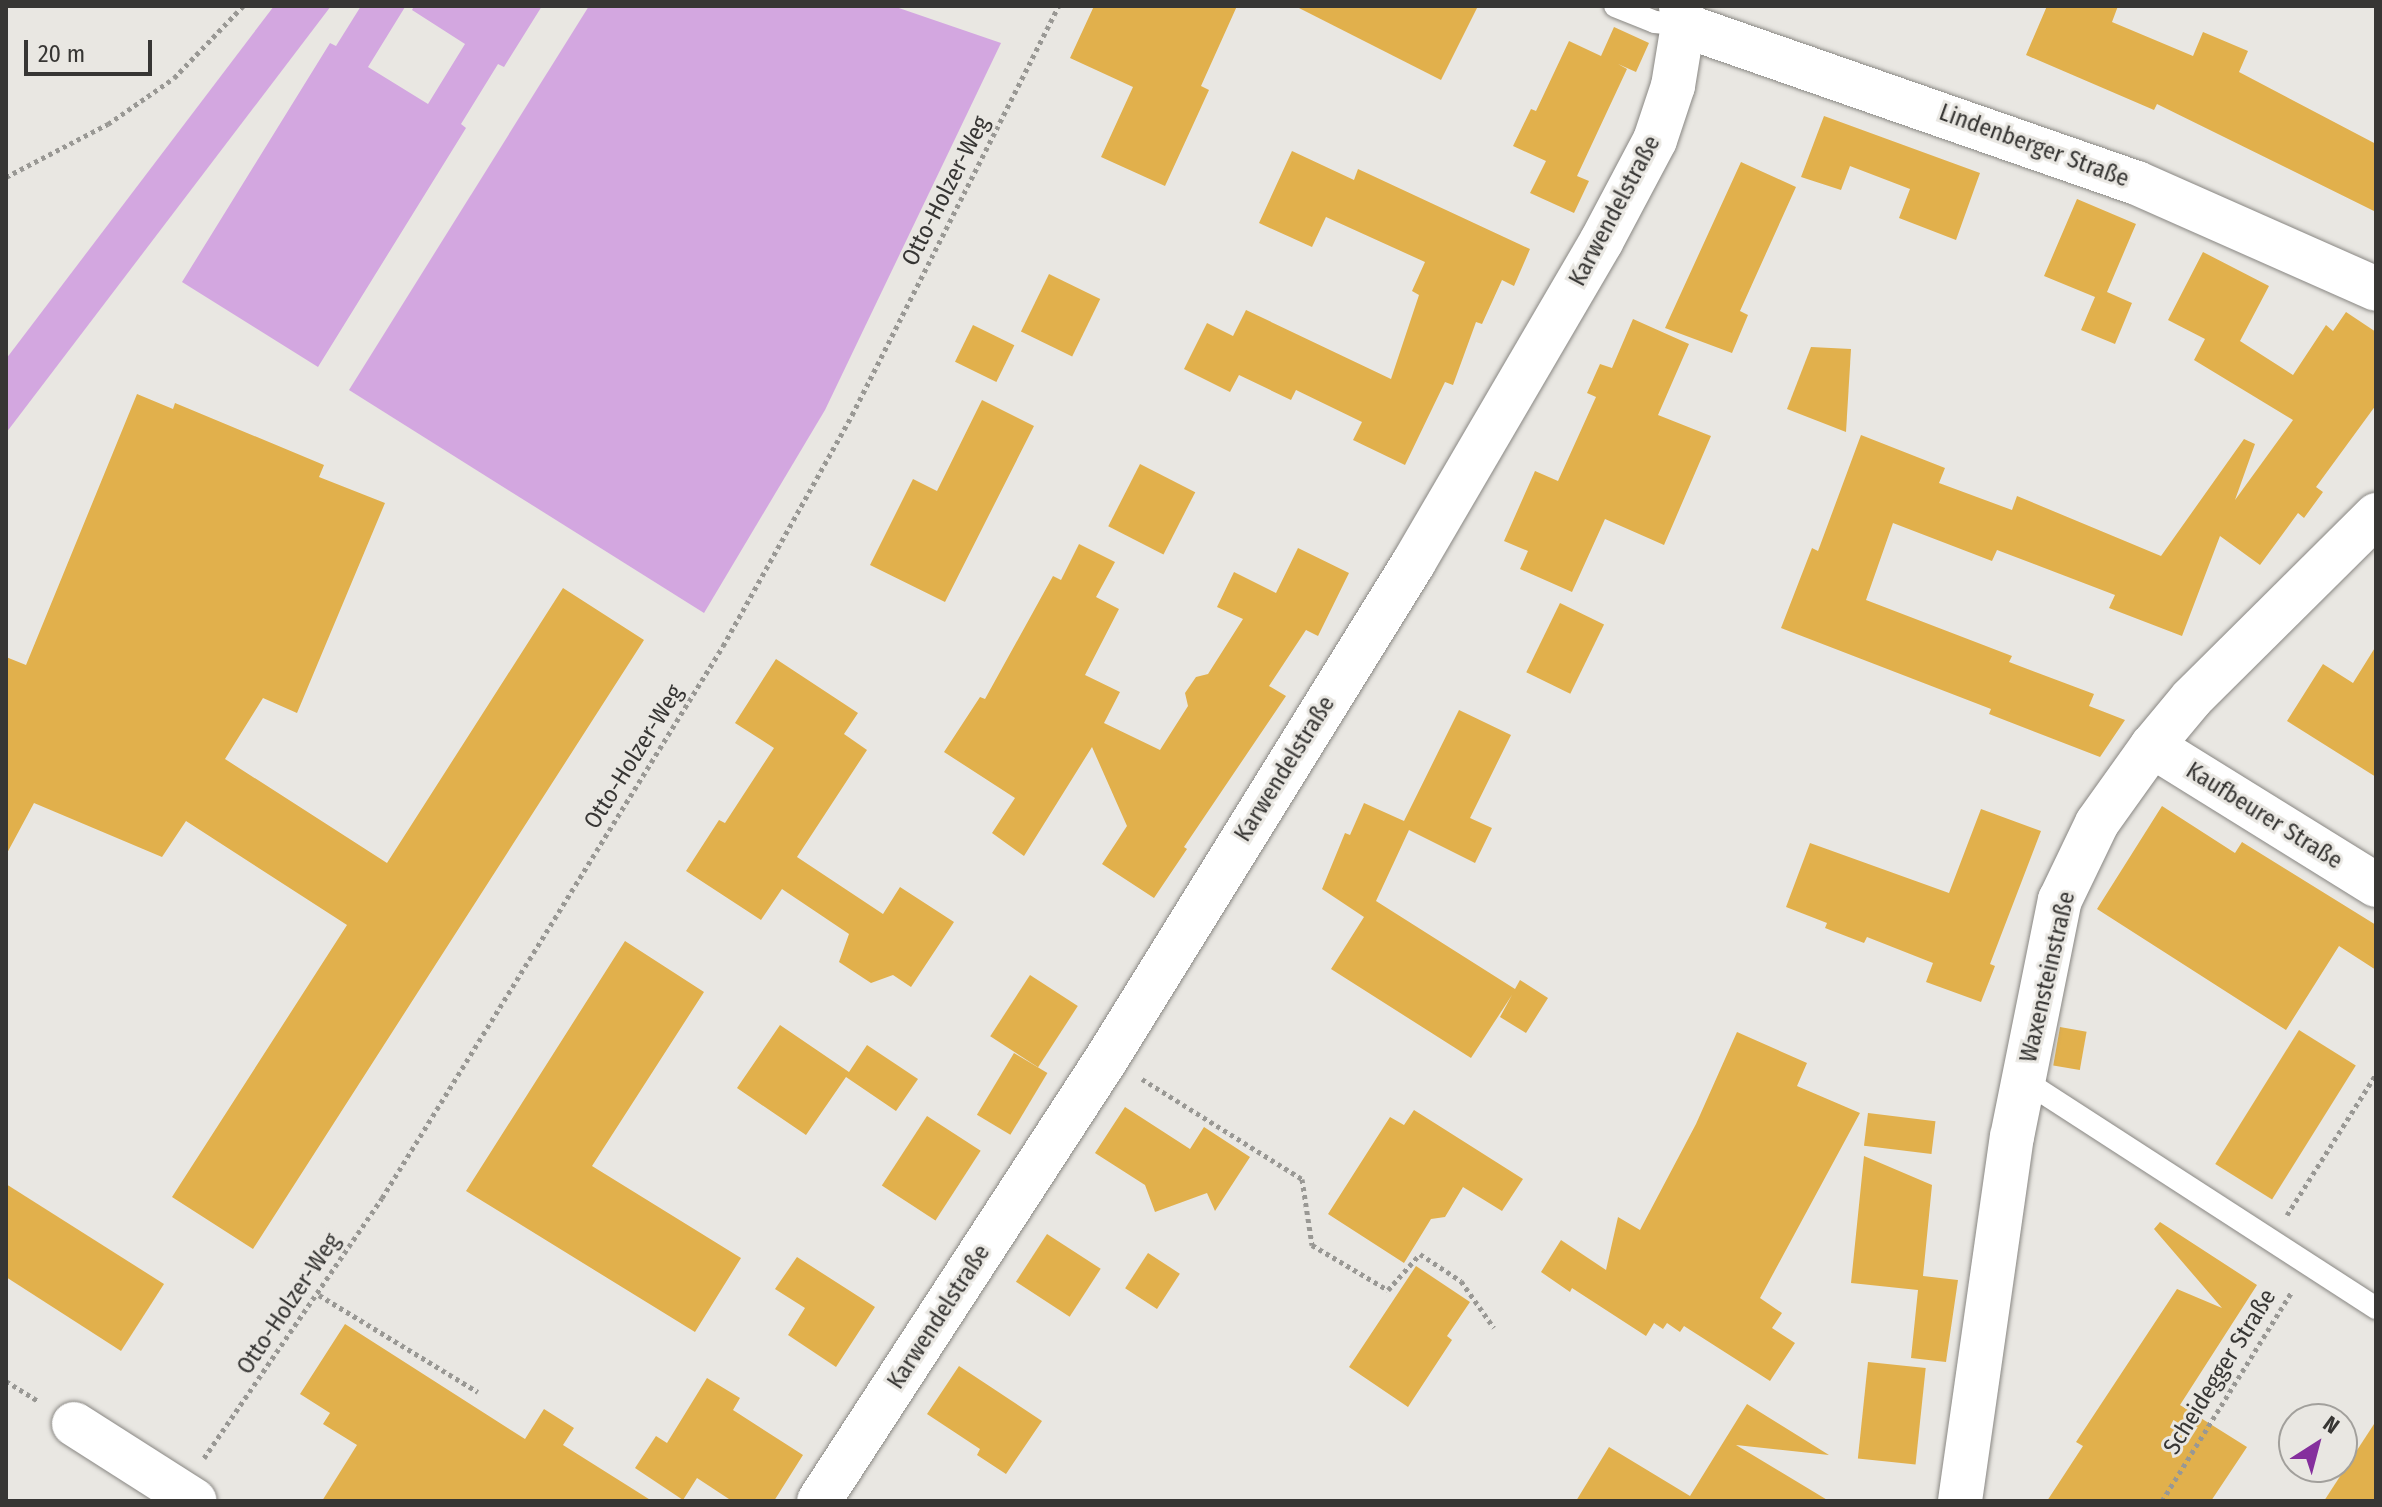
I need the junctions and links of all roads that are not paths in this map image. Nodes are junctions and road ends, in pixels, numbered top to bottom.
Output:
1 (1615, 6) edge
2 (1682, 15) edge
3 (2376, 289) edge
4 (2376, 515) edge
5 (2152, 746) junction
6 (2376, 885) edge
7 (2025, 1081) junction
8 (2376, 1308) edge
9 (74, 1424) dead end
10 (188, 1496) edge
11 (819, 1501) edge
12 (1960, 1501) edge

1 - 2 lane
2 - 3 street, Lindenberger Straße
2 - 11 street, Karwendelstraße
4 - 5 street, Waxensteinstraße
5 - 6 street, Kaufbeurer Straße
5 - 7 street, Waxensteinstraße
7 - 8 lane
7 - 12 street, Waxensteinstraße
9 - 10 street

